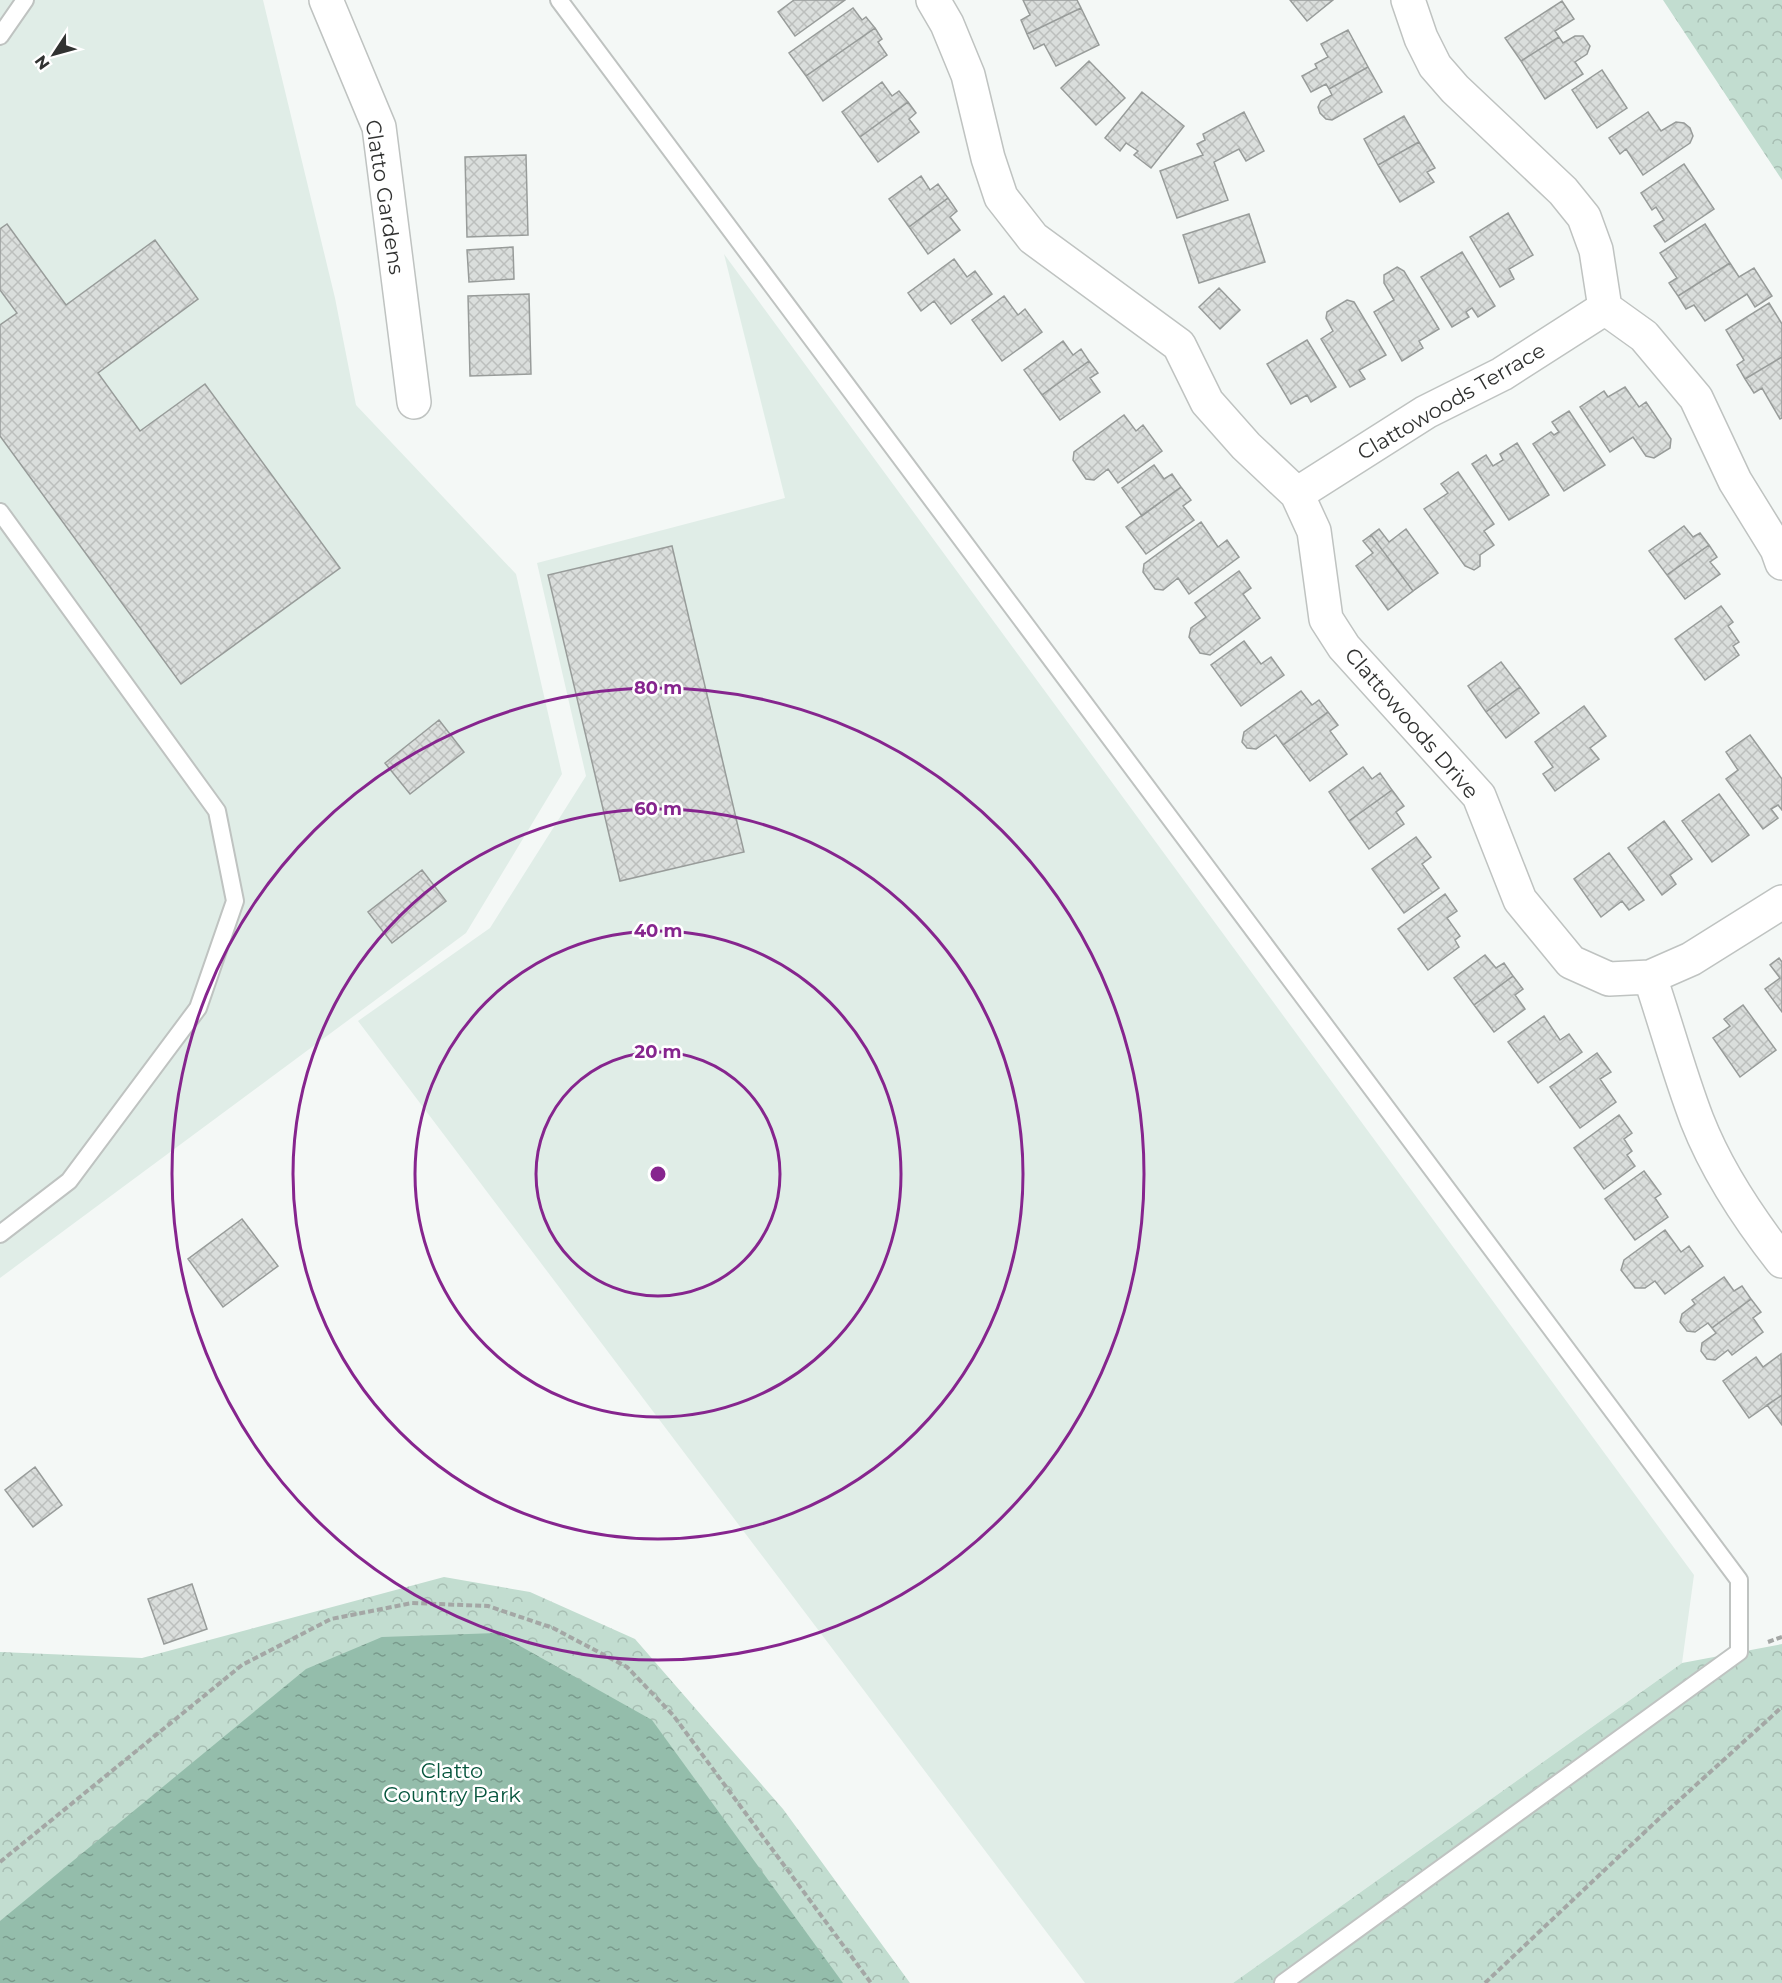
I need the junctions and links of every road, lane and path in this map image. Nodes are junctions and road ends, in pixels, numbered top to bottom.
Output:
1 (25, 0) edge
2 (326, 0) edge
3 (559, 0) edge
4 (933, 0) edge
5 (1408, 0) edge
6 (0, 36) edge
7 (1605, 308) junction
8 (414, 402) dead end
9 (1297, 494) junction
10 (0, 512) edge
11 (1782, 563) edge
12 (1782, 902) edge
13 (1650, 976) junction
14 (0, 1234) edge
15 (1782, 1261) edge
16 (1782, 1707) edge
17 (0, 1862) edge
18 (871, 1983) edge
19 (1283, 1983) edge
20 (1485, 1983) edge

1 - 6 lane
2 - 8 street, Clatto Gardens
3 - 19 lane
4 - 9 street
5 - 7 street
7 - 9 street, Clattowoods Terrace
7 - 11 street
9 - 13 street, Clattowoods Drive
10 - 14 lane
12 - 13 street, Clattowoods Drive
13 - 15 street
16 - 20 path
17 - 18 path

